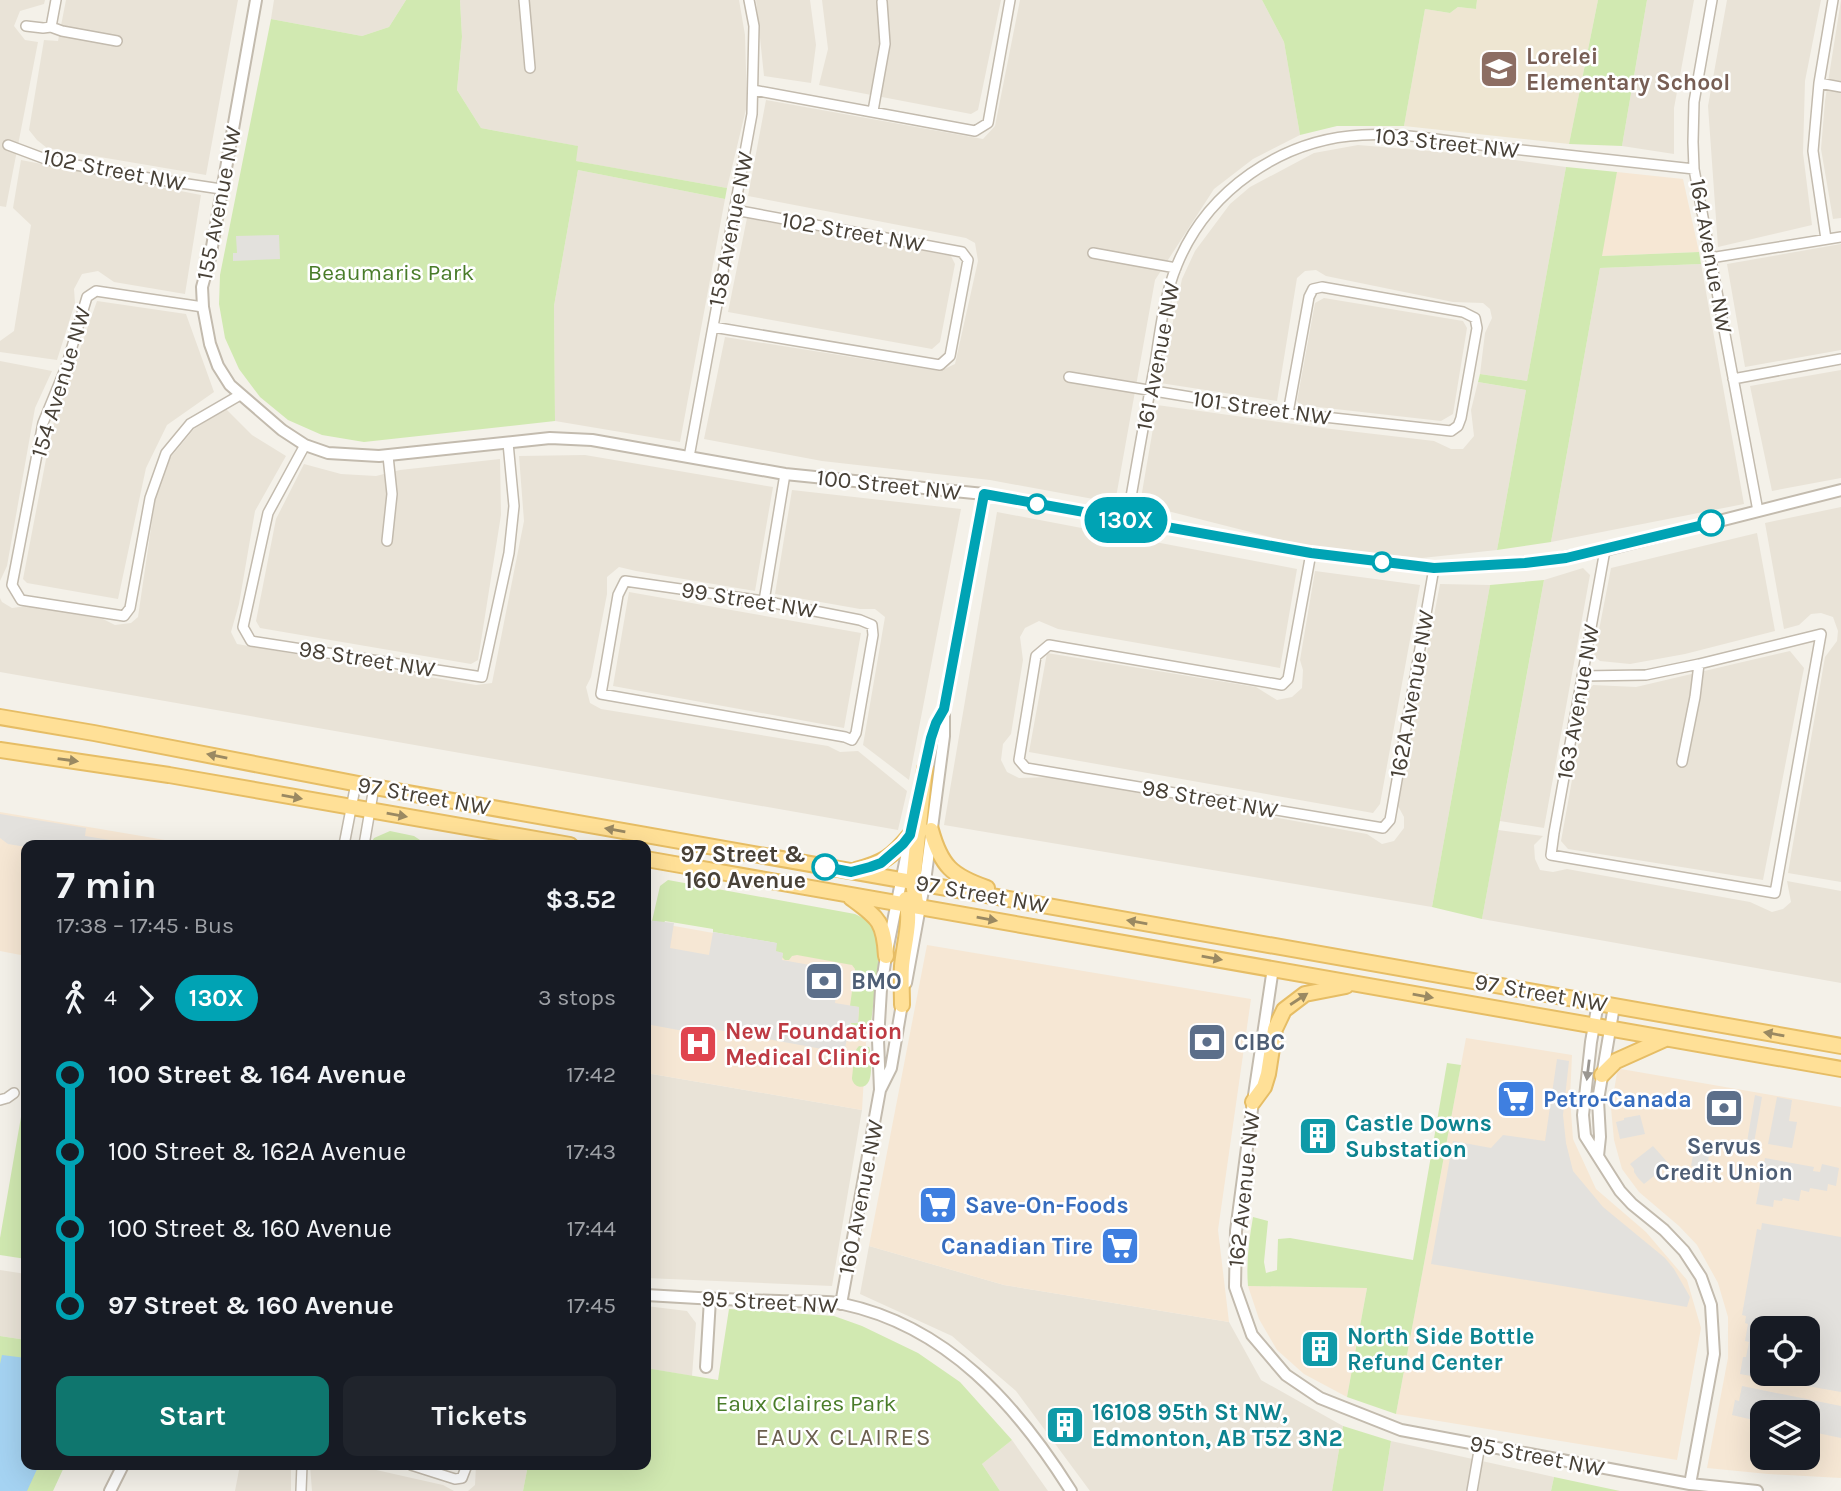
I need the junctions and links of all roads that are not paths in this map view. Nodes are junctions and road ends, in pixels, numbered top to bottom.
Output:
1 (56, 0) edge
2 (256, 0) edge
3 (524, 0) edge
4 (749, 0) edge
5 (1010, 0) edge
6 (1712, 0) edge
7 (1833, 0) edge
8 (882, 2) dead end
9 (26, 26) dead end
10 (51, 27) junction
11 (117, 41) dead end
12 (530, 68) dead end
13 (1819, 83) junction
14 (1841, 87) edge
15 (753, 90) junction
16 (873, 111) junction
17 (8, 145) dead end
18 (1694, 169) junction
19 (221, 189) junction
20 (1217, 202) joint
21 (735, 210) junction
22 (1841, 237) edge
23 (1826, 239) junction
24 (1093, 253) dead end
25 (1710, 258) junction
26 (1176, 268) junction
27 (203, 307) junction
28 (713, 327) junction
29 (1841, 359) edge
30 (1069, 377) dead end
31 (1733, 379) junction
32 (1150, 391) junction
33 (240, 395) junction
34 (1288, 413) junction
35 (508, 443) junction
36 (305, 445) junction
37 (388, 456) junction
38 (689, 457) junction
39 (785, 474) junction
40 (1841, 490) edge
41 (984, 494) junction
42 (1758, 511) junction
43 (1126, 520) junction
44 (387, 541) dead end
45 (1605, 550) junction
46 (1311, 553) junction
47 (1434, 568) junction
48 (764, 601) junction
49 (1699, 664) junction
50 (1582, 676) junction
51 (944, 709) junction
52 (2, 718) edge
53 (0, 750) edge
54 (1682, 762) dead end
55 (925, 769) junction
56 (356, 783) junction
57 (374, 787) junction
58 (351, 807) junction
59 (371, 811) junction
60 (1390, 820) joint
61 (931, 830) junction
62 (910, 835) junction
63 (345, 840) edge
64 (365, 840) edge
65 (541, 840) edge
66 (651, 860) edge
67 (851, 872) junction
68 (913, 882) junction
69 (848, 895) junction
70 (1024, 901) junction
71 (908, 905) junction
72 (1277, 946) junction
73 (886, 956) junction
74 (1273, 968) junction
75 (1356, 984) junction
76 (1598, 1003) junction
77 (902, 1005) joint
78 (1614, 1006) junction
79 (1593, 1025) junction
80 (1610, 1028) junction
81 (1666, 1038) junction
82 (1841, 1046) edge
83 (1841, 1069) edge
84 (1602, 1075) junction
85 (880, 1090) junction
86 (14, 1093) dead end
87 (0, 1100) edge
88 (1253, 1102) junction
89 (1598, 1156) junction
90 (651, 1295) edge
91 (710, 1299) junction
92 (841, 1304) junction
93 (705, 1367) dead end
94 (1401, 1430) joint
95 (1479, 1445) junction
96 (120, 1470) edge
97 (302, 1470) edge
98 (427, 1470) edge
99 (465, 1470) edge
100 (1690, 1484) junction
101 (110, 1491) edge
102 (301, 1491) edge
103 (1072, 1491) edge
104 (1472, 1491) edge
105 (1756, 1491) edge

1 - 10 street
2 - 19 street, 155 Avenue NW
3 - 12 street
4 - 15 street, 158 Avenue NW
5 - 16 street
6 - 18 street, 164 Avenue NW
7 - 13 street
8 - 16 street
9 - 10 street
10 - 11 street
13 - 14 street
13 - 23 street
15 - 16 street
15 - 21 street, 158 Avenue NW
17 - 19 street, 102 Street NW
18 - 20 street, 103 Street NW
18 - 25 street, 164 Avenue NW
19 - 27 street, 155 Avenue NW
20 - 26 street, 161 Avenue NW
21 - 28 street, 158 Avenue NW
21 - 28 street, 102 Street NW
22 - 23 street
23 - 25 street
24 - 26 street
25 - 31 street, 164 Avenue NW
26 - 32 street, 161 Avenue NW
27 - 33 street, 155 Avenue NW
27 - 33 street, 154 Avenue NW
28 - 38 street, 158 Avenue NW
29 - 31 street
30 - 32 street, 101 Street NW
31 - 42 street, 164 Avenue NW
32 - 34 street, 101 Street NW
32 - 43 street, 161 Avenue NW
33 - 36 street, 100 Street NW
34 - 34 street, 101 Street NW
35 - 36 street, 98 Street NW
35 - 37 street, 100 Street NW
35 - 38 street, 100 Street NW
36 - 37 street, 100 Street NW
37 - 44 street
38 - 39 street, 100 Street NW
39 - 41 street, 100 Street NW
39 - 48 street
40 - 42 street, 100 Street NW
41 - 43 street, 100 Street NW
41 - 51 street, 160 Avenue NW
42 - 45 street, 100 Street NW
43 - 46 street, 100 Street NW
45 - 47 street, 100 Street NW
45 - 50 street, 163 Avenue NW
46 - 47 street, 100 Street NW
46 - 60 street, 98 Street NW
47 - 60 street, 162A Avenue NW
48 - 48 street, 99 Street NW
49 - 50 street
49 - 50 street, 163 Avenue NW
49 - 54 street
51 - 55 street, 160 Avenue NW
51 - 61 street, 160 Avenue NW
56 -> 52 main road, 97 Street NW
53 -> 58 main road, 97 Street NW
55 - 62 street, 160 Avenue NW
55 - 68 main road
56 - 57 main road, 97 Street NW
56 - 58 street
57 - 59 street
67 -> 57 main road, 97 Street NW
58 - 59 main road, 97 Street NW
58 - 63 street
59 - 64 street
59 -> 65 main road, 97 Street NW
61 - 68 street, 160 Avenue NW
61 - 70 main road
62 - 67 main road
62 - 68 street, 160 Avenue NW
66 - 69 main road, 97 Street NW
67 - 68 main road, 97 Street NW
68 - 70 main road, 97 Street NW
68 - 71 street, 160 Avenue NW
68 - 71 main road
69 - 71 main road, 97 Street NW
69 - 73 main road
72 -> 70 main road, 97 Street NW
71 - 73 street, 160 Avenue NW
71 -> 74 main road, 97 Street NW
71 - 77 main road
72 - 74 street, 162 Avenue NW
72 - 76 main road, 97 Street NW
73 - 85 street, 160 Avenue NW
74 - 75 main road, 97 Street NW
74 - 88 street, 162 Avenue NW
75 -> 79 main road, 97 Street NW
88 -> 75 main road
76 - 78 main road, 97 Street NW
76 - 79 street
77 - 85 street, 160 Avenue NW
78 - 80 street
82 -> 78 main road, 97 Street NW
79 - 80 main road, 97 Street NW
79 -> 89 street
80 - 81 main road, 97 Street NW
80 - 84 street
81 - 83 main road, 97 Street NW
81 - 84 main road
84 - 89 street
85 - 92 street, 160 Avenue NW
86 - 87 street
88 - 94 street, 162 Avenue NW
89 - 100 street
90 - 91 street, 95 Street NW
91 - 92 street, 95 Street NW
91 - 93 street
92 - 103 street, 95 Street NW
94 - 95 street, 95 Street NW
95 - 100 street, 95 Street NW
95 - 104 street
96 - 101 street
97 - 102 street
98 - 99 street
100 - 105 street, 95 Street NW

